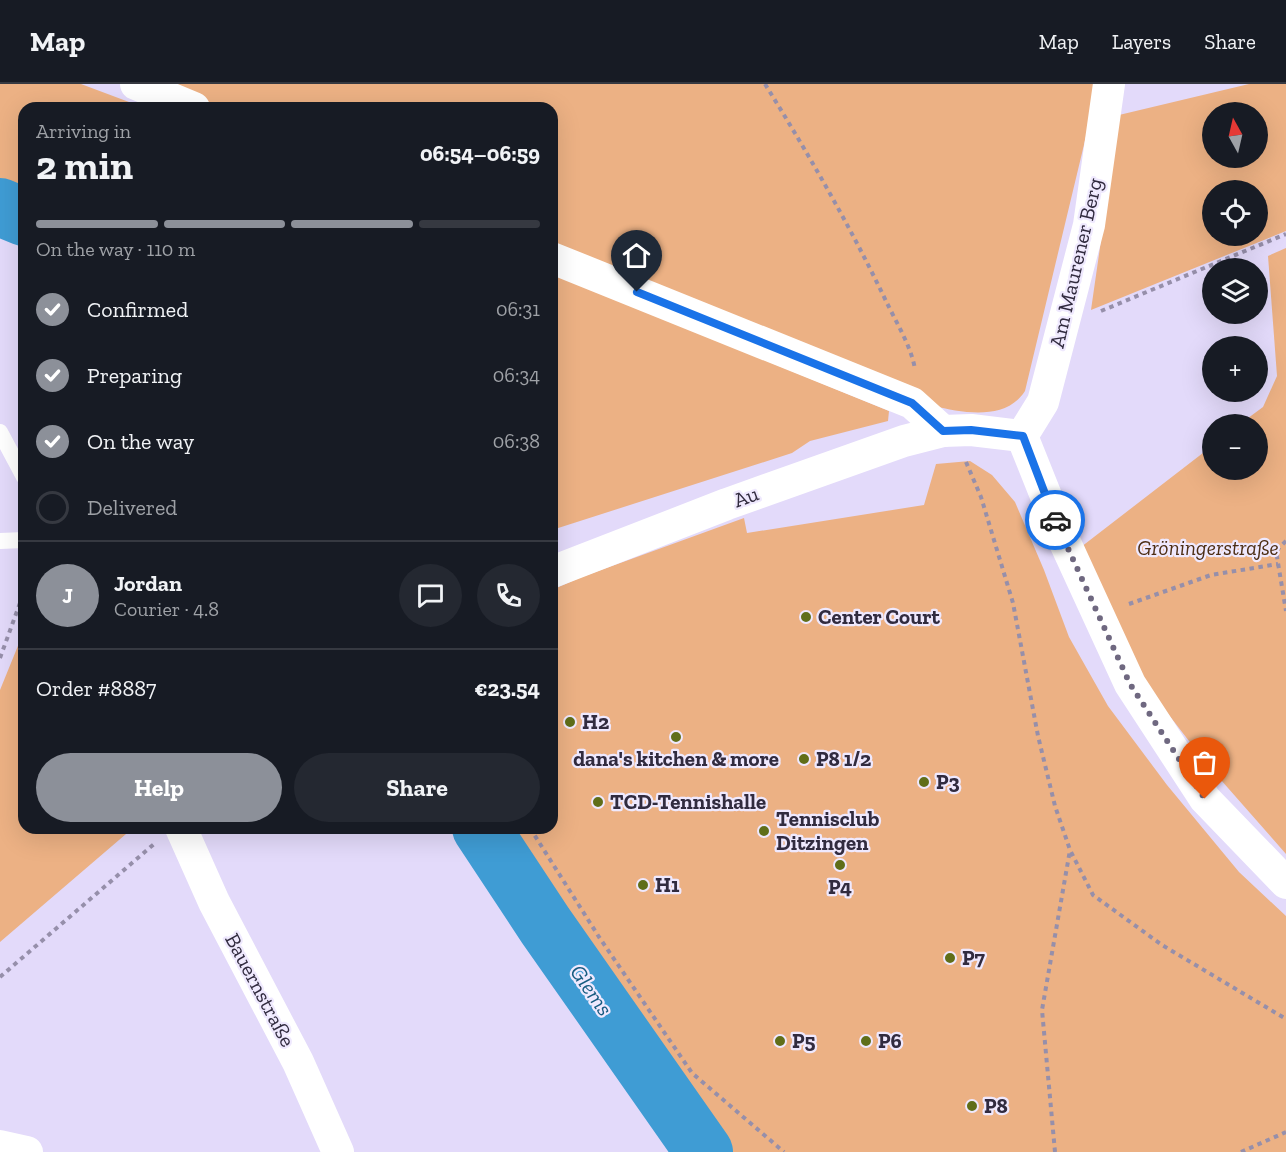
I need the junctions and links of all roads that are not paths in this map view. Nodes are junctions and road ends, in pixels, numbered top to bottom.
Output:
1 (136, 84) edge
2 (1109, 84) edge
3 (180, 102) edge
4 (558, 260) edge
5 (957, 431) junction
6 (0, 432) edge
7 (1023, 436) junction
8 (18, 466) edge
9 (18, 540) edge
10 (0, 541) edge
11 (558, 570) edge
12 (168, 836) edge
13 (1286, 883) edge
14 (0, 1146) edge
15 (27, 1152) edge
16 (338, 1152) edge

1 - 3 street
2 - 7 street, Am Maurener Berg
4 - 5 street
5 - 7 street
5 - 11 street, Au
6 - 8 lane
7 - 13 street
9 - 10 lane
12 - 16 street, Bauernstraße
14 - 15 street

